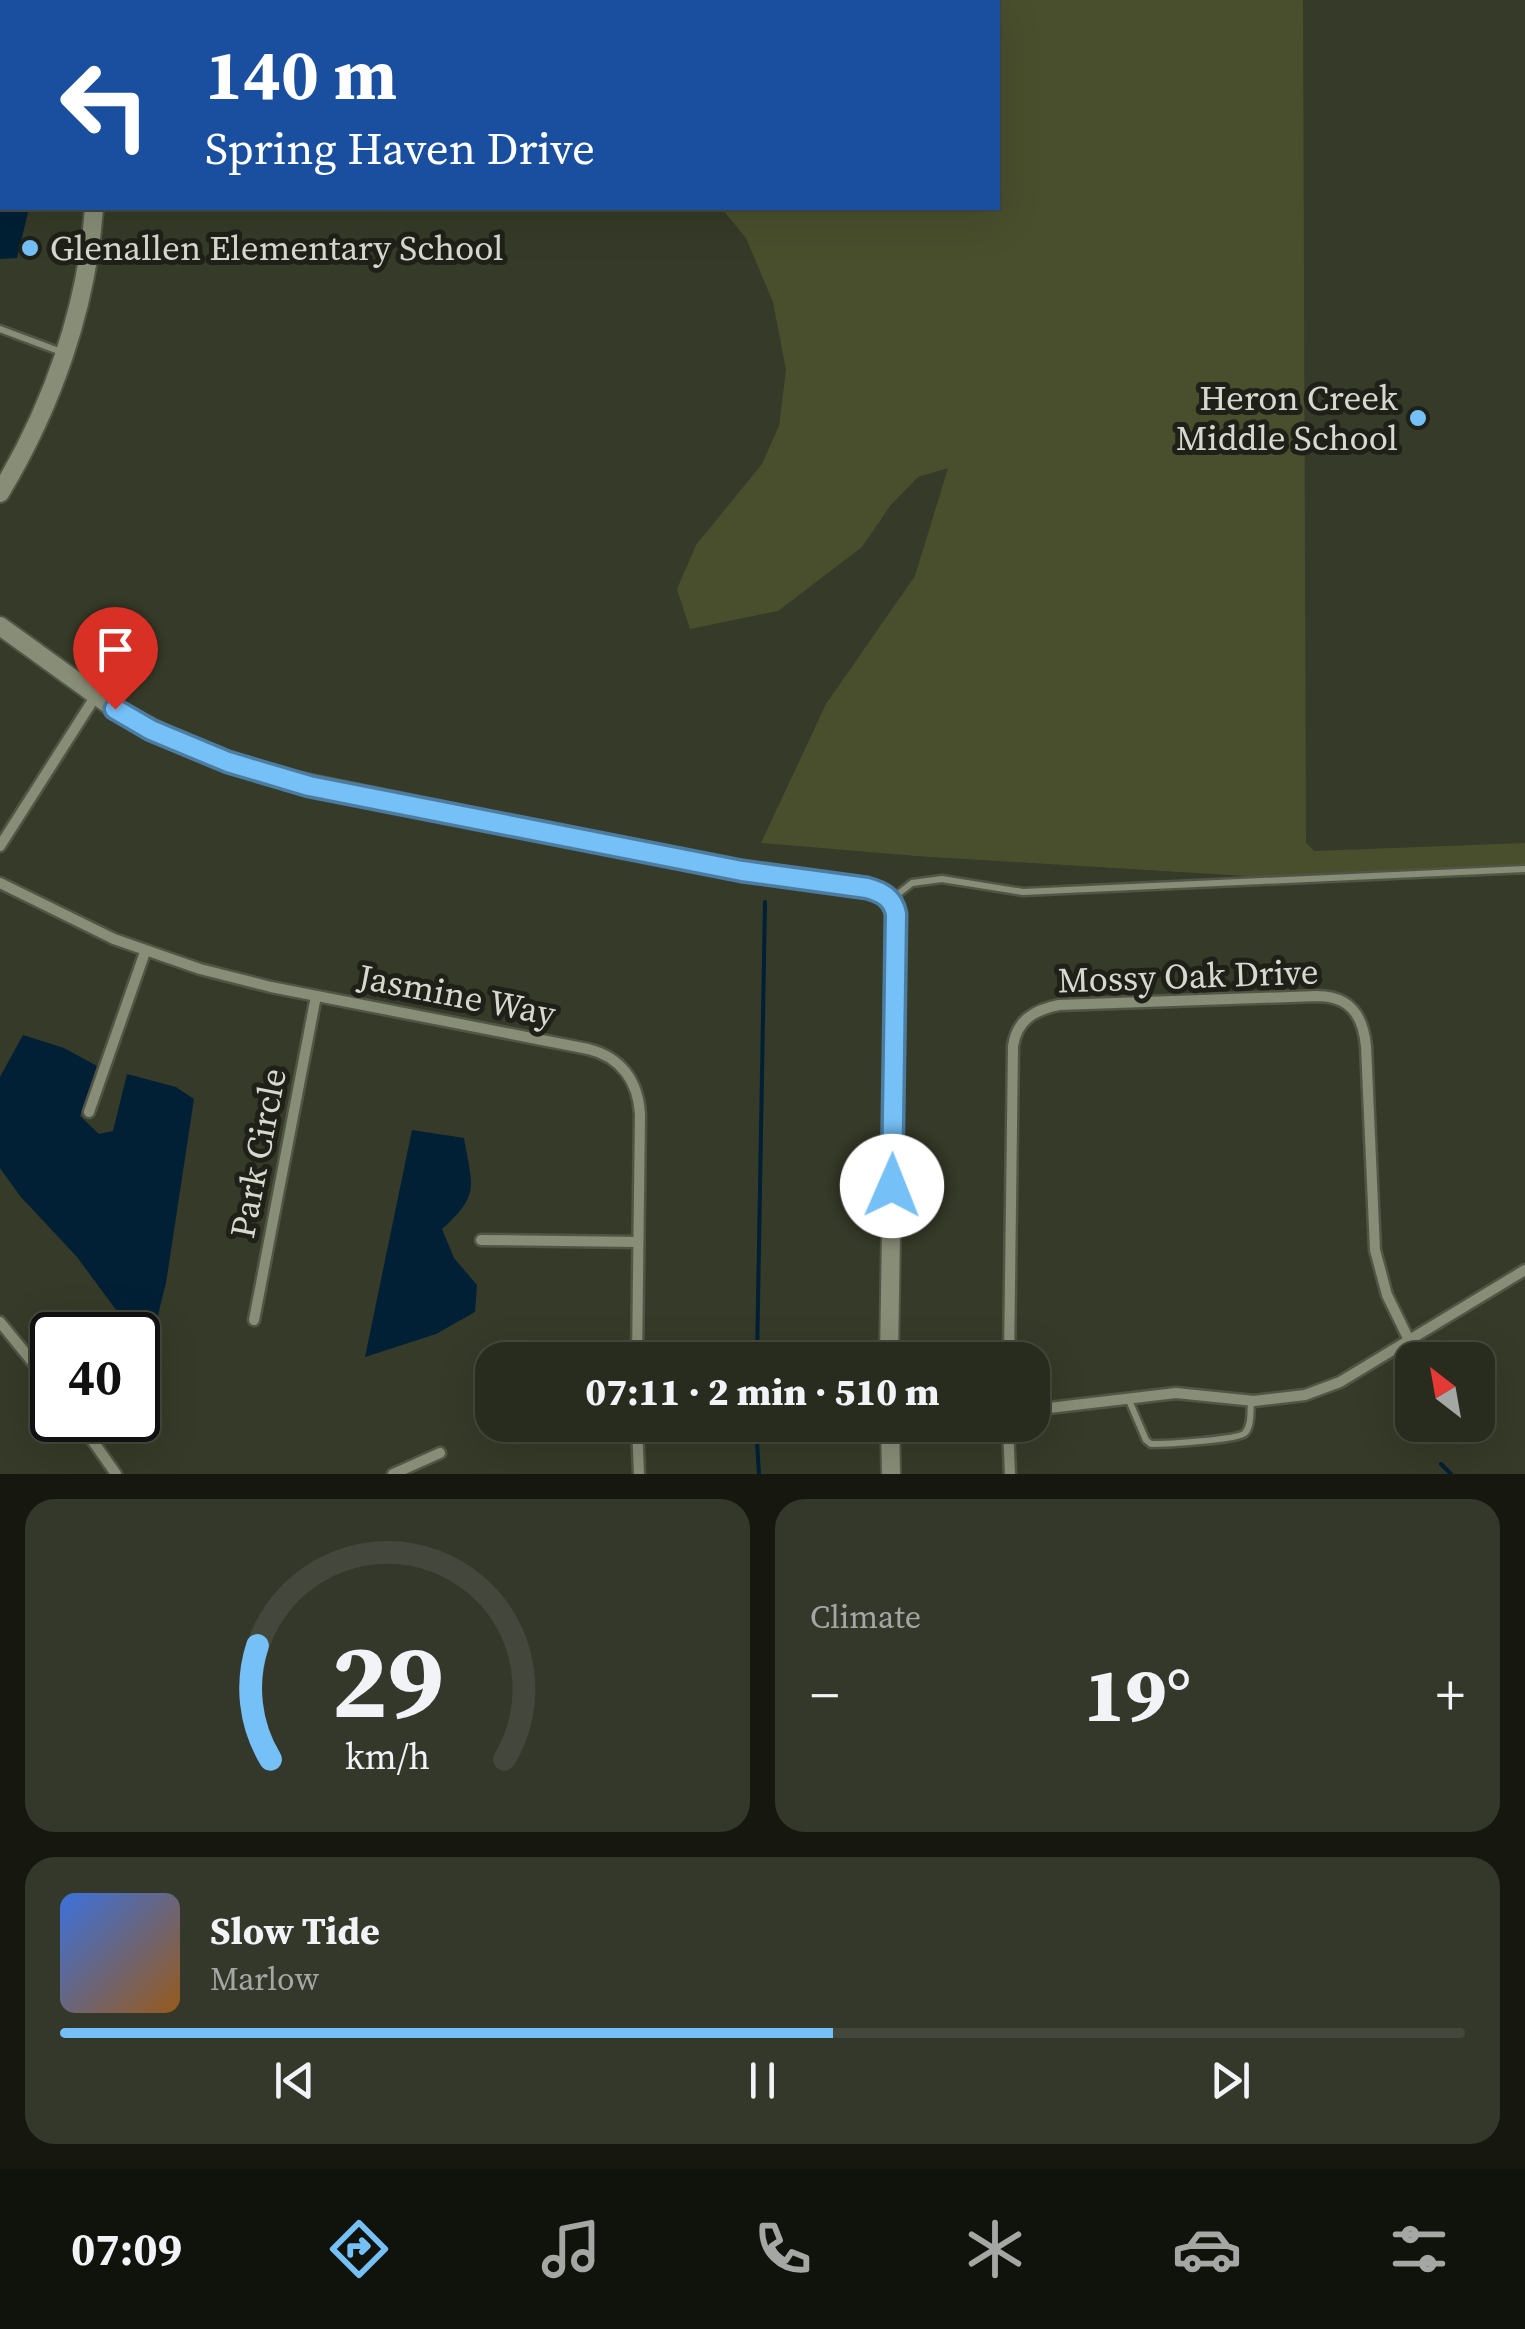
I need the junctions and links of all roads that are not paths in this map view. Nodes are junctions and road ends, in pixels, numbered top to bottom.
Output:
1 (94, 210) edge
2 (0, 328) edge
3 (64, 353) junction
4 (0, 493) edge
5 (0, 626) edge
6 (95, 697) junction
7 (0, 846) edge
8 (1525, 869) edge
9 (0, 883) edge
10 (890, 900) junction
11 (144, 952) junction
12 (316, 996) junction
13 (90, 1112) dead end
14 (481, 1240) dead end
15 (638, 1242) junction
16 (1525, 1270) edge
17 (254, 1320) dead end
18 (0, 1322) edge
19 (1409, 1340) junction
20 (636, 1342) edge
21 (889, 1342) edge
22 (1009, 1342) edge
23 (30, 1359) edge
24 (1128, 1398) junction
25 (1250, 1400) junction
26 (1050, 1408) edge
27 (93, 1442) edge
28 (637, 1442) edge
29 (891, 1442) edge
30 (1009, 1442) edge
31 (440, 1453) dead end
32 (116, 1474) edge
33 (393, 1474) edge
34 (638, 1474) edge
35 (892, 1474) edge
36 (1010, 1474) edge

1 - 3 street
2 - 3 lane
3 - 4 street
5 - 6 street
6 - 7 street
6 - 10 street
8 - 10 lane
9 - 11 street, Jasmine Way
10 - 21 street
11 - 12 street, Jasmine Way
11 - 13 street
12 - 15 street, Jasmine Way
12 - 17 street, Park Circle
14 - 15 street
15 - 20 street, Jasmine Way
16 - 19 street
18 - 23 street
19 - 22 street, Mossy Oak Drive
19 - 25 street
24 - 25 street
24 - 25 lane
24 - 26 street
27 - 32 street
28 - 34 street
29 - 35 street
30 - 36 street
31 - 33 street

